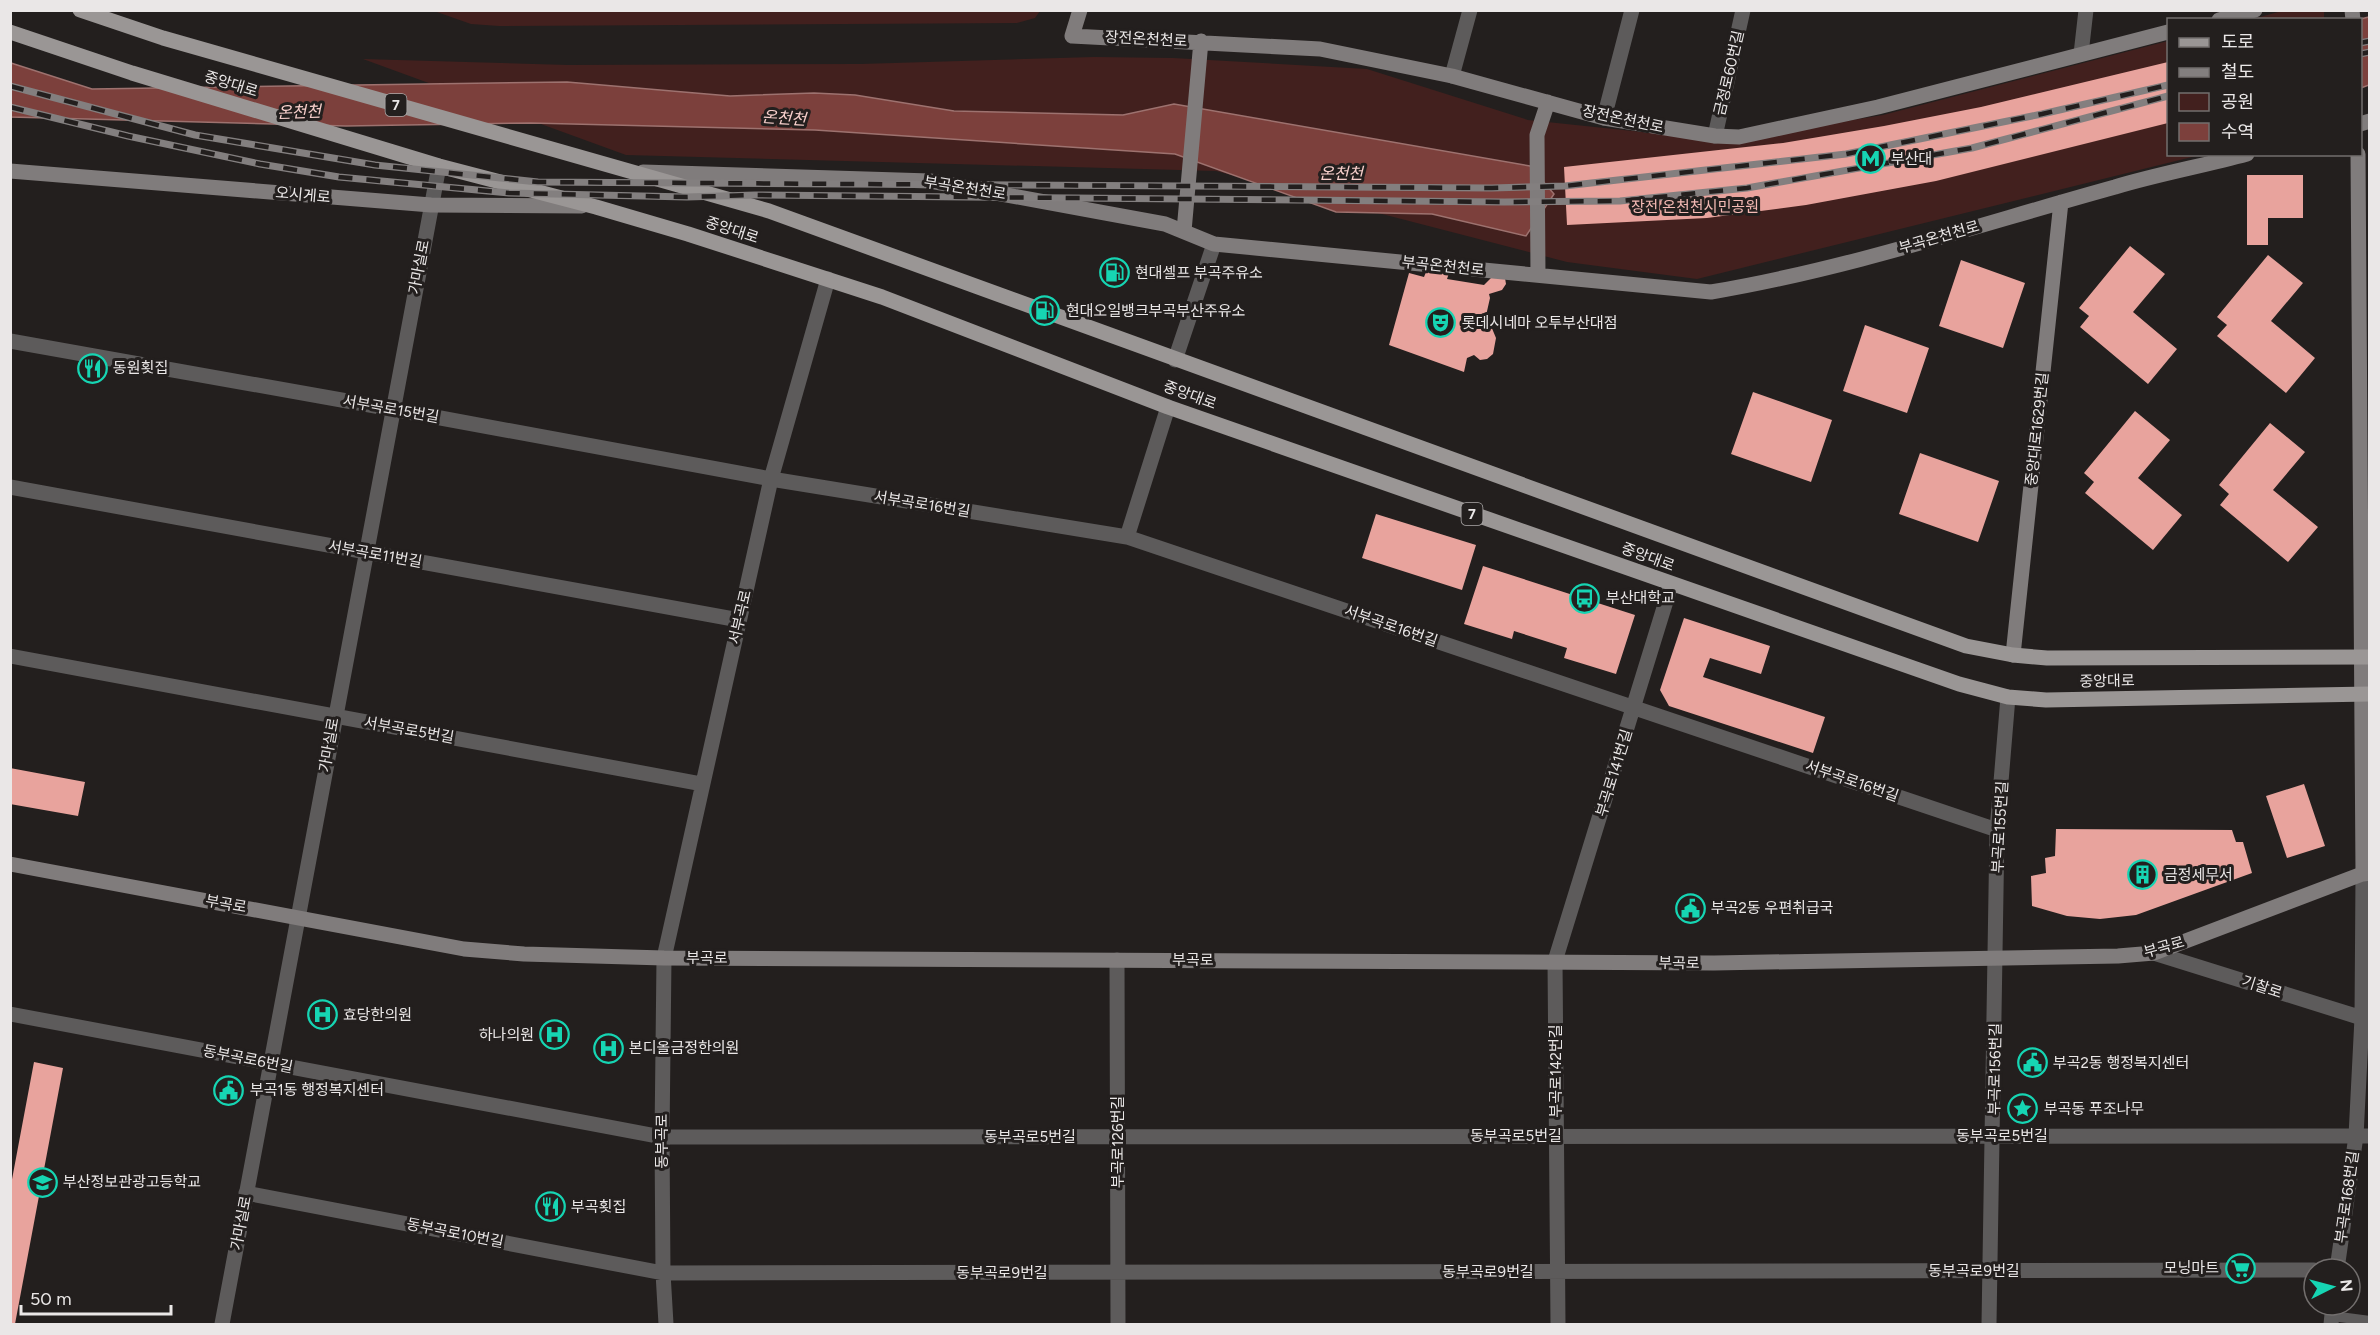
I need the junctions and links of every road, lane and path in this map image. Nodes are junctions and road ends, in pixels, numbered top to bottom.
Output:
1 (80, 10) edge
2 (1080, 10) edge
3 (1470, 10) edge
4 (1632, 10) edge
5 (1743, 10) edge
6 (2086, 10) edge
7 (2255, 10) edge
8 (2226, 18) edge
9 (10, 32) edge
10 (2167, 32) edge
11 (1200, 41) junction
12 (2081, 54) junction
13 (1452, 76) junction
14 (1548, 102) junction
15 (1604, 118) junction
16 (1715, 136) junction
17 (2239, 156) edge
18 (2358, 156) edge
19 (439, 166) junction
20 (10, 171) edge
21 (629, 172) junction
22 (2061, 202) junction
23 (432, 205) junction
24 (596, 207) junction
25 (1185, 224) junction
26 (1214, 244) junction
27 (1538, 275) junction
28 (828, 279) junction
29 (10, 341) edge
30 (1175, 360) junction
31 (1168, 407) junction
32 (392, 409) junction
33 (771, 479) junction
34 (10, 487) edge
35 (1127, 537) junction
36 (365, 552) junction
37 (1671, 585) junction
38 (739, 620) junction
39 (2013, 655) junction
40 (10, 656) edge
41 (2365, 657) edge
42 (2366, 694) edge
43 (2008, 697) junction
44 (1635, 708) junction
45 (334, 717) junction
46 (702, 784) junction
47 (1997, 830) junction
48 (10, 864) edge
49 (2367, 873) edge
50 (298, 918) junction
51 (2154, 952) junction
52 (664, 958) junction
53 (1997, 958) junction
54 (1117, 960) junction
55 (1555, 962) junction
56 (10, 1014) edge
57 (2366, 1018) edge
58 (271, 1063) junction
59 (1556, 1136) junction
60 (1993, 1136) junction
61 (2363, 1136) edge
62 (662, 1137) junction
63 (1118, 1137) junction
64 (246, 1193) junction
65 (2339, 1257) edge
66 (2302, 1270) edge
67 (1990, 1271) junction
68 (1118, 1272) junction
69 (1558, 1272) junction
70 (663, 1273) junction
71 (2345, 1317) edge
72 (2370, 1321) edge
73 (222, 1324) edge
74 (666, 1324) edge
75 (1118, 1324) edge
76 (1558, 1324) edge
77 (1989, 1324) edge

1 - 21 main road, 중앙대로 / 7
2 - 11 main road, 장전온천천로
3 - 13 street
4 - 15 street
5 - 16 street, 금정로60번길
6 - 12 street
7 - 8 main road
9 - 19 main road, 중앙대로 / 7
10 - 12 main road, 장전온천천로
11 - 13 main road, 장전온천천로
11 - 25 main road
12 - 16 main road, 장전온천천로
13 - 14 main road, 장전온천천로
14 - 15 main road, 장전온천천로
14 - 27 main road
15 - 16 main road, 장전온천천로
17 - 22 main road, 부곡온천천로
18 - 41 main road
19 - 23 street, 가마실로
19 - 24 main road, 중앙대로 / 7
20 - 23 main road, 오시게로
21 - 25 main road, 부곡온천천로
21 - 30 main road, 중앙대로 / 7
22 - 27 main road, 부곡온천천로
22 - 39 main road, 중앙대로1629번길
23 - 24 main road, 오시게로
23 - 32 street, 가마실로
24 - 28 main road, 중앙대로 / 7
25 - 26 main road, 부곡온천천로
26 - 27 main road, 부곡온천천로
26 - 30 street
28 - 31 main road, 중앙대로 / 7
28 - 33 street, 서부곡로
29 - 32 street, 서부곡로15번길
30 - 39 main road, 중앙대로 / 7
31 - 35 street
31 - 37 main road, 중앙대로 / 7
32 - 33 street, 서부곡로15번길
32 - 36 street, 가마실로
33 - 35 street, 서부곡로16번길
33 - 38 street, 서부곡로
34 - 36 street, 서부곡로11번길
35 - 44 street, 서부곡로16번길
36 - 38 street, 서부곡로11번길
36 - 45 street, 가마실로
37 - 43 main road, 중앙대로 / 7
37 - 44 street, 부곡로141번길
38 - 46 street, 서부곡로
39 - 41 main road, 중앙대로 / 7
40 - 45 street, 서부곡로5번길
41 - 42 main road
42 - 43 main road, 중앙대로 / 7
42 - 49 main road
43 - 47 street, 부곡로155번길
44 - 47 street, 서부곡로16번길
44 - 55 street, 부곡로141번길
45 - 46 street, 서부곡로5번길
45 - 50 street, 가마실로
46 - 52 street, 서부곡로
47 - 53 street, 부곡로155번길
48 - 50 main road, 부곡로
49 - 51 main road, 부곡로
49 - 57 street, 부곡로168번길
50 - 52 main road, 부곡로
50 - 58 street, 가마실로
51 - 53 main road, 부곡로
51 - 57 street, 기찰로
52 - 54 main road, 부곡로
52 - 62 street, 동부곡로
53 - 55 main road, 부곡로
53 - 60 street, 부곡로156번길
54 - 55 main road, 부곡로
54 - 63 street, 부곡로126번길
55 - 59 street, 부곡로142번길
56 - 58 street, 동부곡로6번길
57 - 61 street, 부곡로168번길
58 - 62 street, 동부곡로6번길
58 - 64 street, 가마실로
59 - 60 street, 동부곡로5번길
59 - 63 street, 동부곡로5번길
59 - 69 street, 부곡로142번길
60 - 61 street, 동부곡로5번길
60 - 67 street, 부곡로156번길
61 - 65 street, 부곡로168번길
62 - 63 street, 동부곡로5번길
62 - 70 street, 동부곡로
63 - 68 street, 부곡로126번길
64 - 70 street, 동부곡로10번길
64 - 73 street, 가마실로
66 - 67 street, 동부곡로9번길
67 - 69 street, 동부곡로9번길
67 - 77 street, 부곡로156번길
68 - 69 street, 동부곡로9번길
68 - 70 street, 동부곡로9번길
68 - 75 street, 부곡로126번길
69 - 76 street, 부곡로142번길
70 - 74 street, 동부곡로
71 - 72 lane

